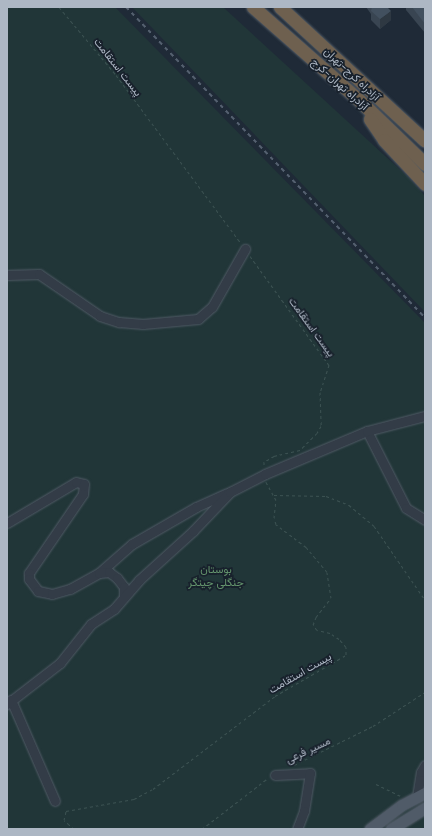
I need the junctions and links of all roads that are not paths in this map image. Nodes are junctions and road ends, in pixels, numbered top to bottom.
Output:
1 (253, 7) edge
2 (280, 7) edge
3 (359, 100) junction
4 (425, 141) edge
5 (425, 164) edge
6 (425, 184) edge
7 (245, 249) road end
8 (7, 275) edge
9 (425, 416) edge
10 (367, 431) junction
11 (230, 492) junction
12 (425, 520) edge
13 (7, 523) edge
14 (99, 573) junction
15 (124, 597) junction
16 (9, 702) edge
17 (425, 765) edge
18 (275, 775) road end
19 (417, 797) edge
20 (55, 801) dead end
21 (425, 808) edge
22 (297, 829) edge
23 (370, 829) edge
24 (391, 829) edge

1 - 3 highway, آزادراه تهران-کرج
2 - 4 highway, آزادراه کرج-تهران
3 - 5 highway, آزادراه تهران-کرج
3 - 6 highway
7 - 8 street
9 - 10 street
10 - 11 street
10 - 12 street
11 - 14 street
11 - 15 street
13 - 14 street
14 - 15 street
15 - 16 street
16 - 20 street
17 - 19 street
18 - 22 street
19 - 23 main road
21 - 24 main road

